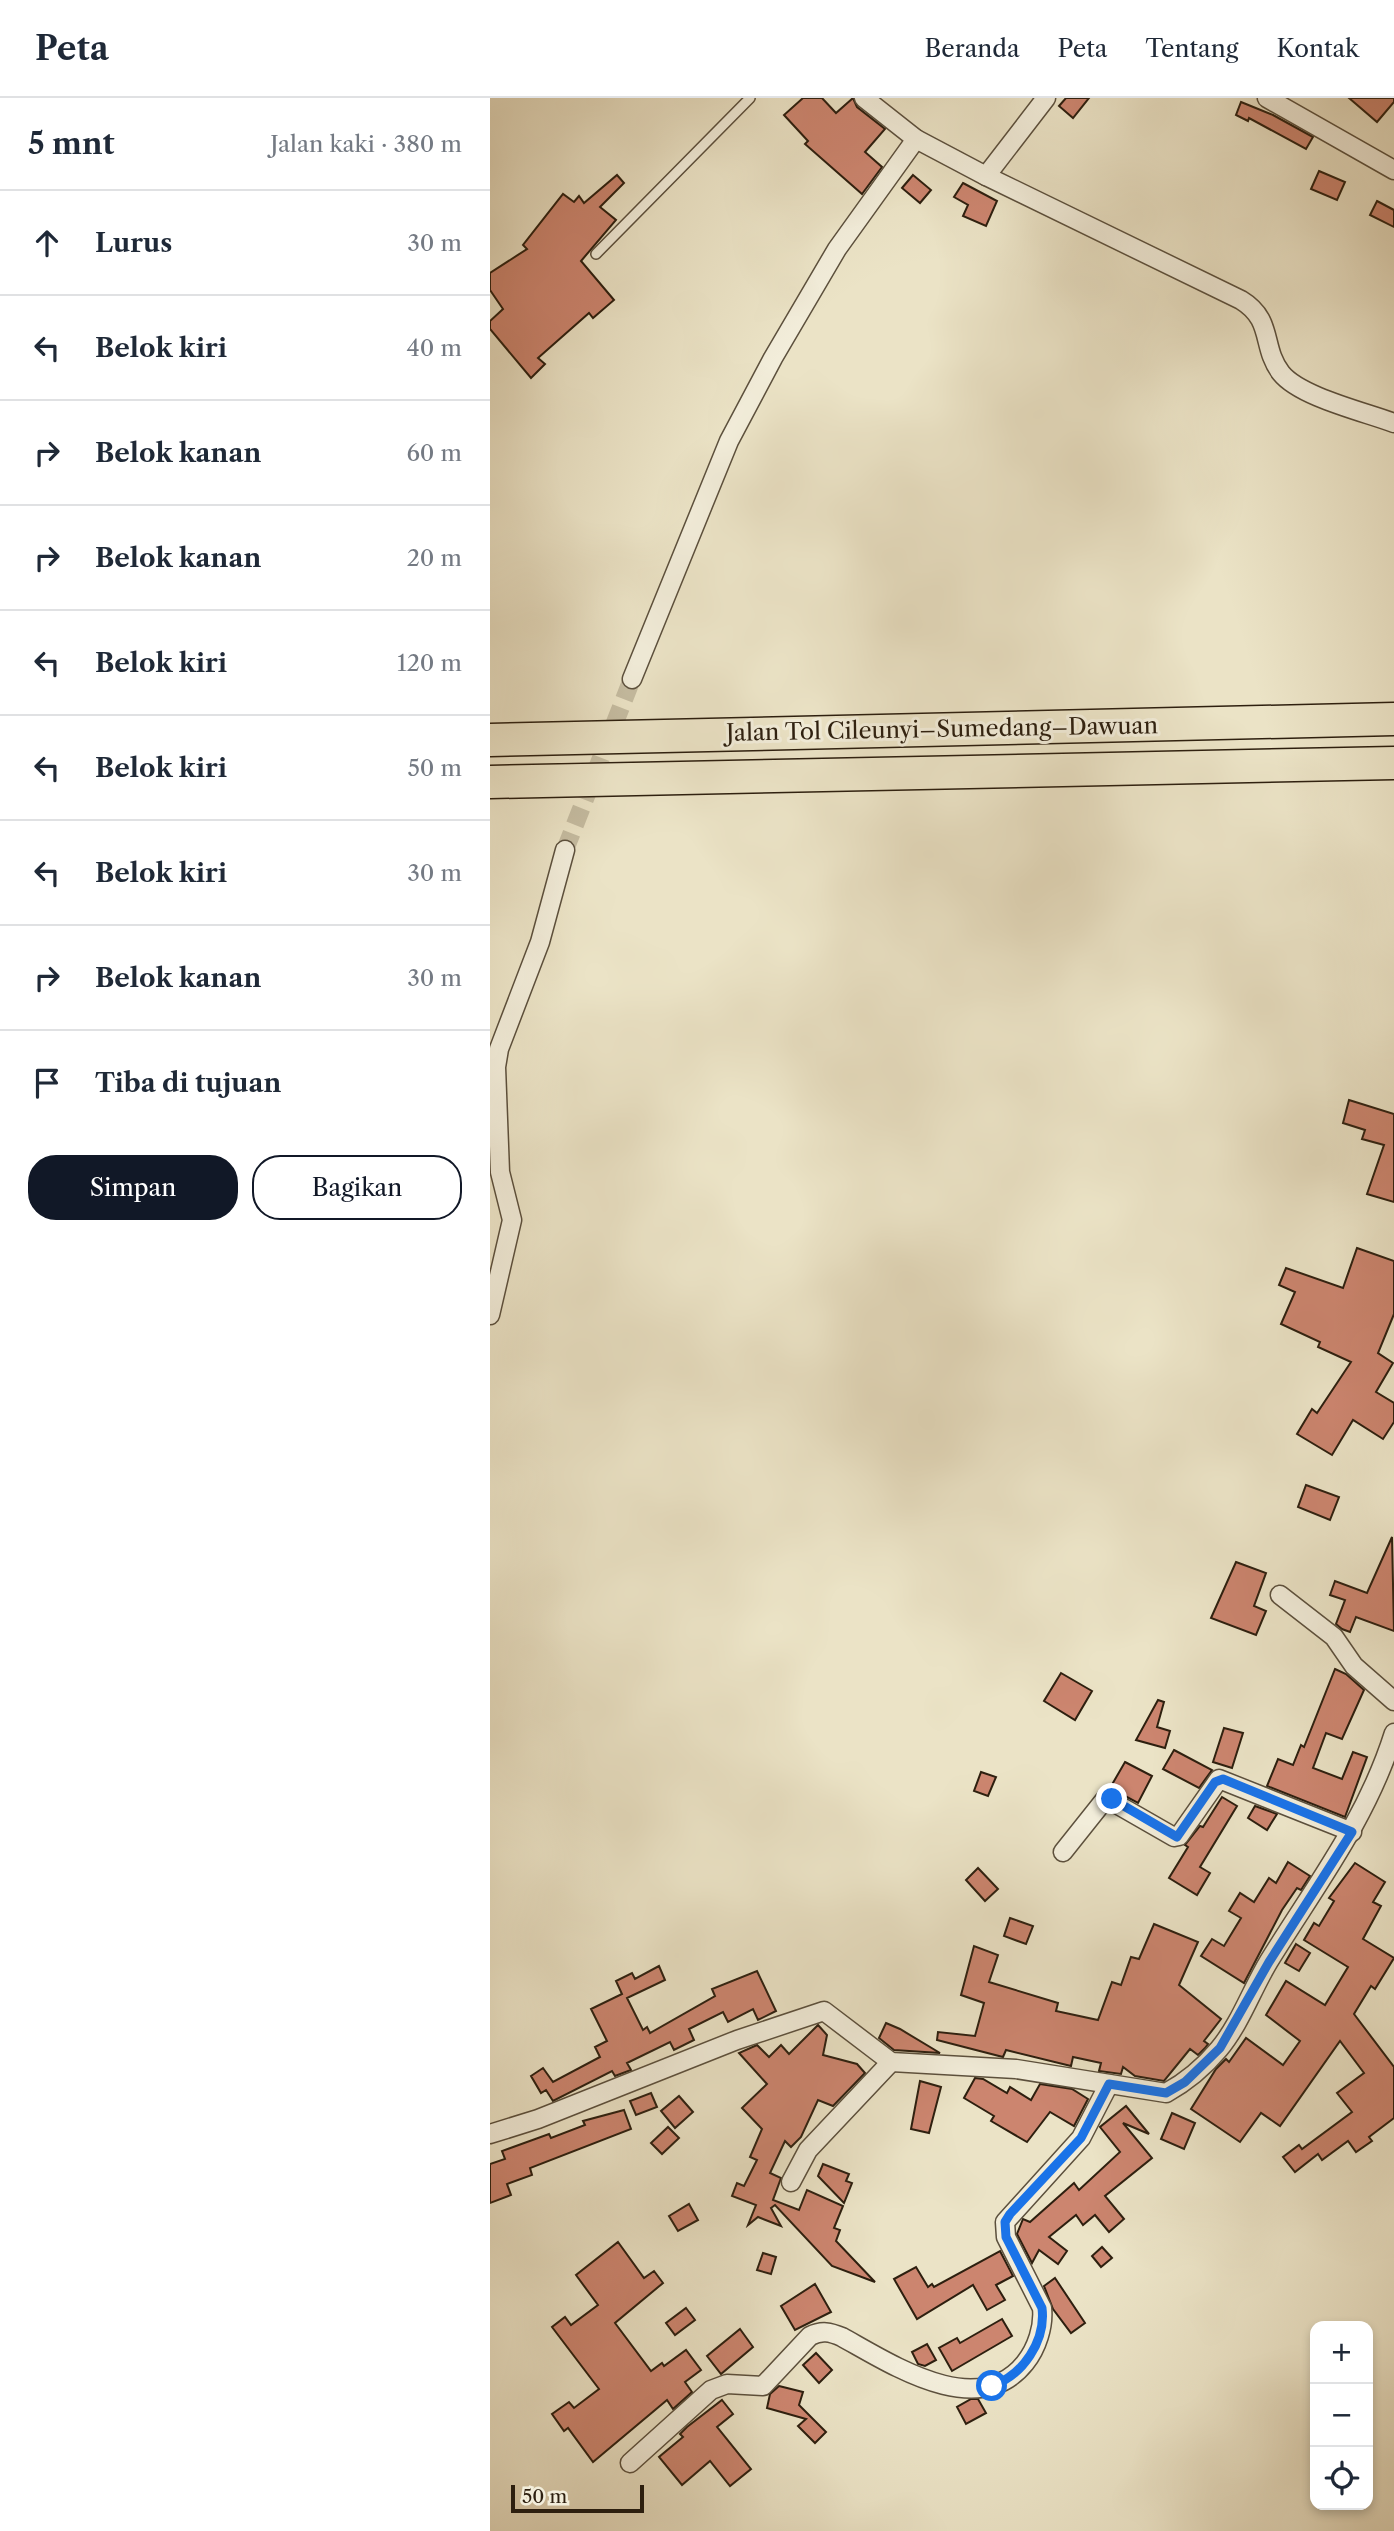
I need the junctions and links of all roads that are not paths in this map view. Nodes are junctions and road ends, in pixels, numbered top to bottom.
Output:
1 (750, 98) edge
2 (864, 98) edge
3 (1046, 98) edge
4 (1267, 98) edge
5 (916, 139) junction
6 (1394, 170) edge
7 (986, 176) junction
8 (596, 254) dead end
9 (1394, 424) edge
10 (632, 678) tunnel mouth
11 (1394, 719) edge
12 (490, 740) edge
13 (1394, 762) edge
14 (490, 782) edge
15 (565, 849) tunnel mouth
16 (490, 1315) edge
17 (1280, 1595) dead end
18 (1394, 1702) edge
19 (1394, 1733) edge
20 (1352, 1832) junction
21 (1062, 1852) dead end
22 (891, 2062) junction
23 (1109, 2084) junction
24 (490, 2134) edge
25 (791, 2182) dead end
26 (630, 2463) dead end

1 - 8 lane
2 - 5 street
3 - 7 street
4 - 6 street
5 - 7 street
5 - 10 street
7 - 9 street
11 - 12 highway, Jalan Tol Cileunyi–Sumedang–Dawuan
13 - 14 highway, Jalan Tol Cileunyi–Sumedang–Dawuan
15 - 16 street
17 - 18 street
19 - 20 street
20 - 21 street
20 - 23 street
22 - 23 street
22 - 24 street
22 - 25 street
23 - 26 street

